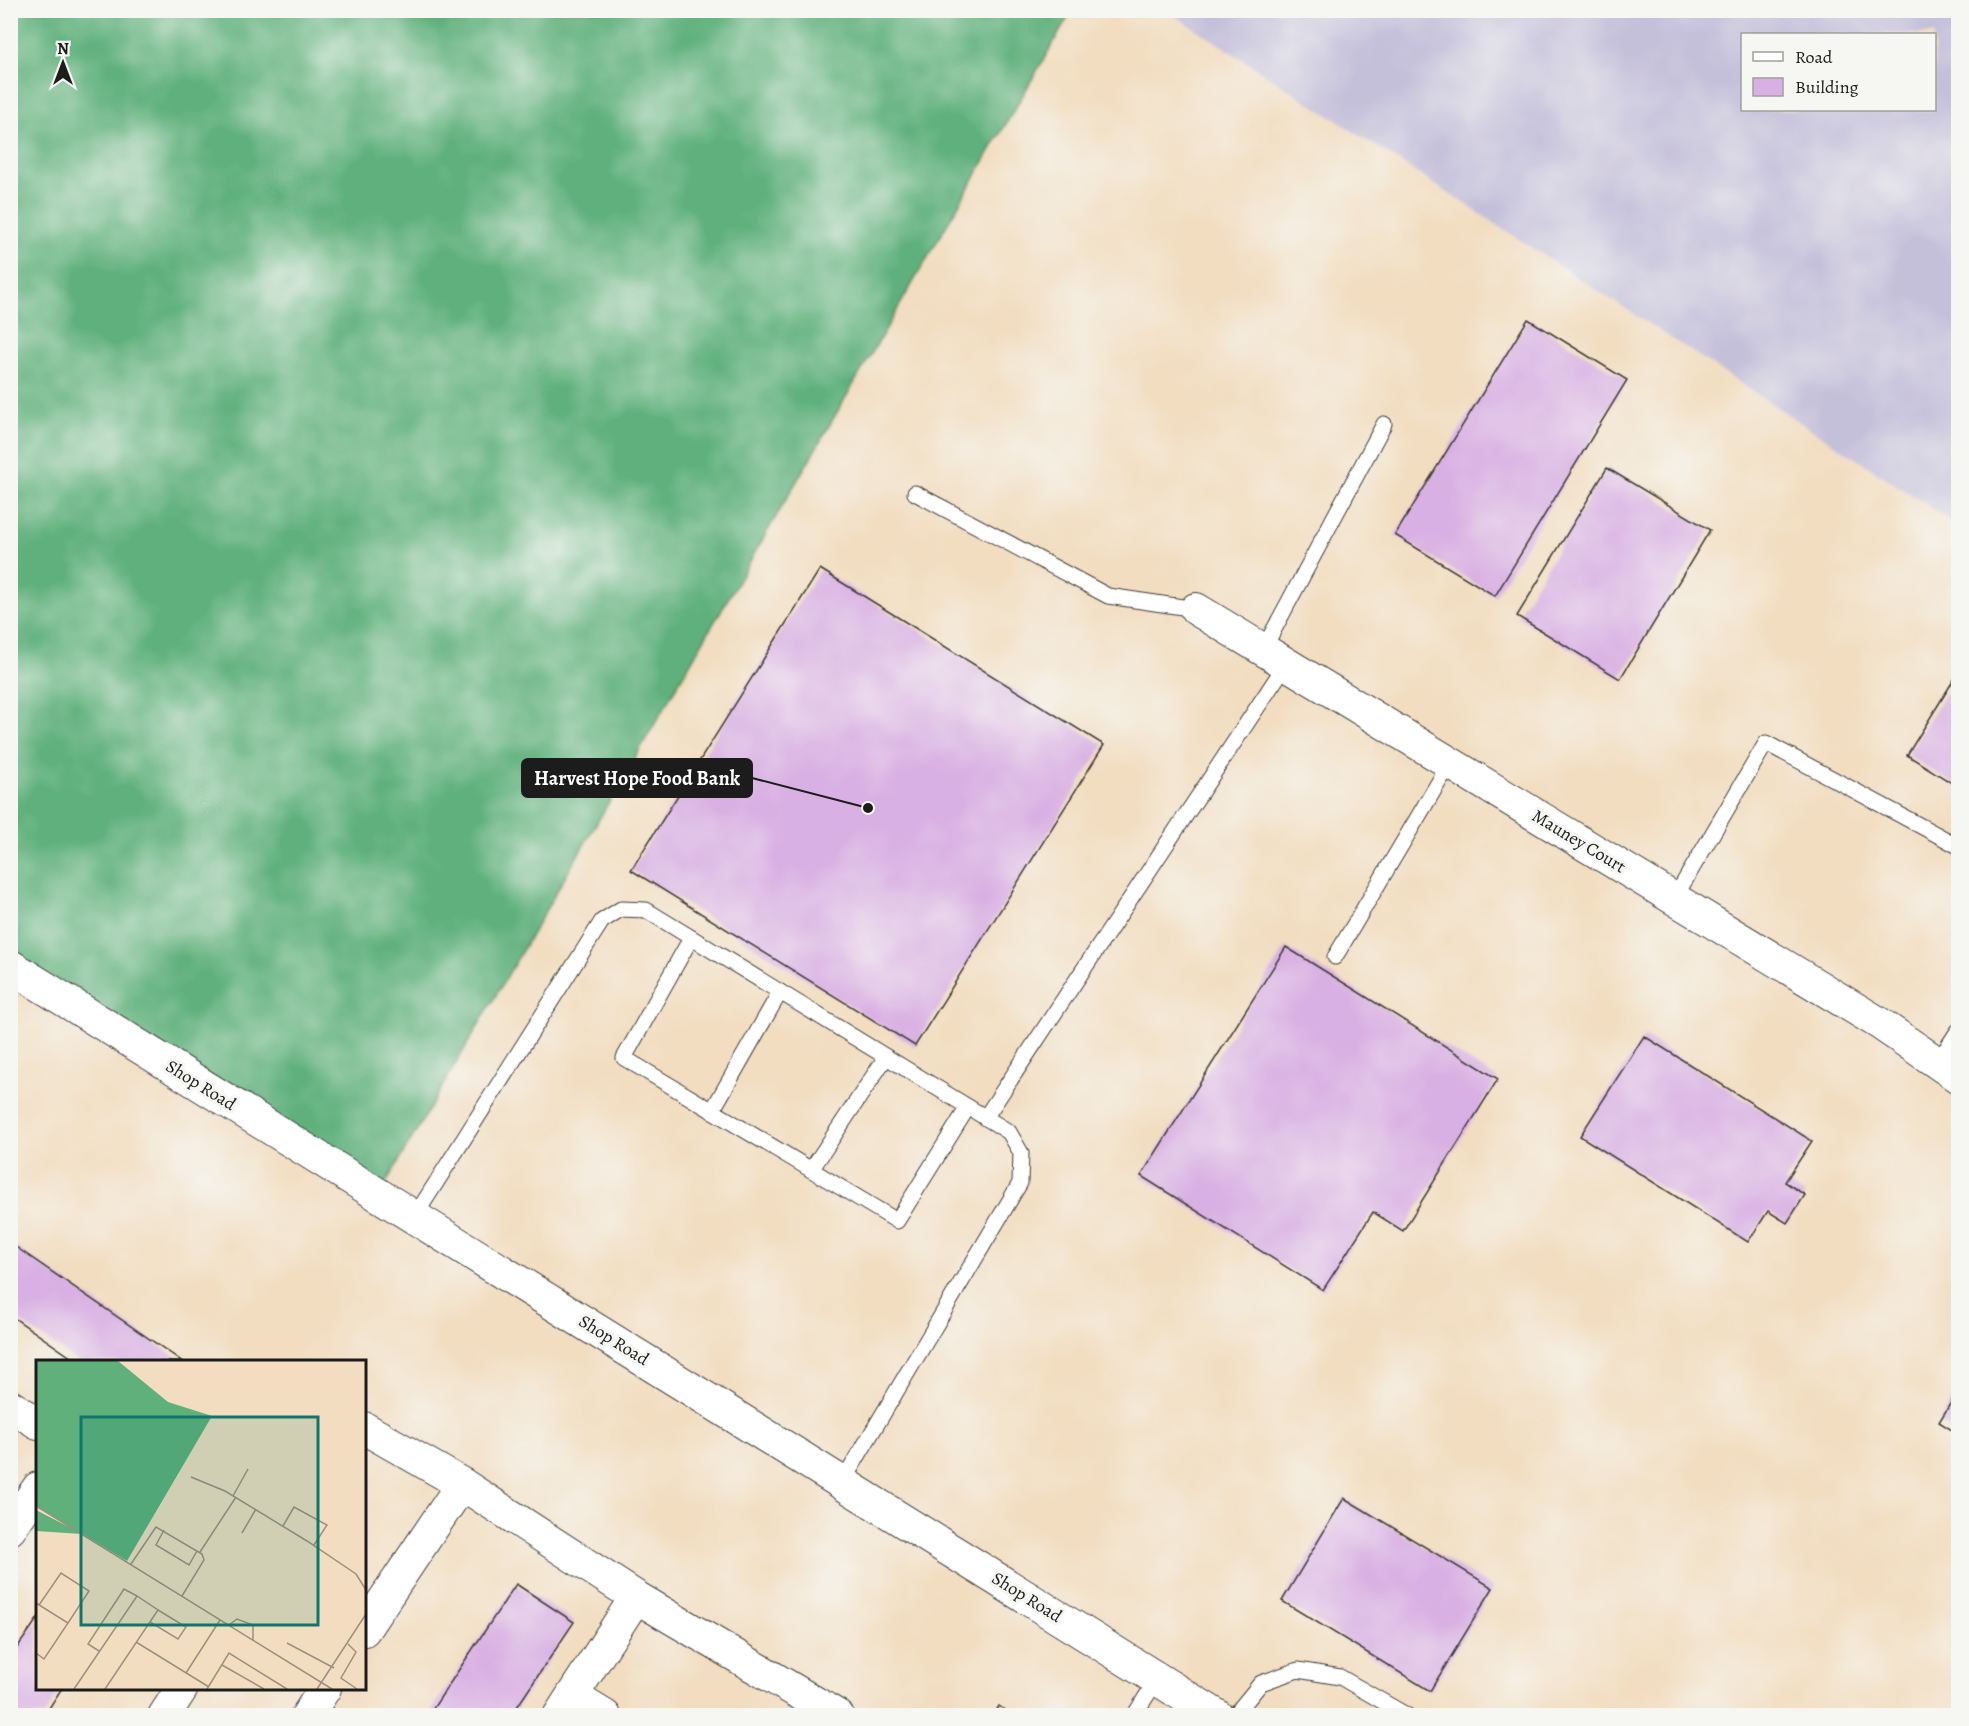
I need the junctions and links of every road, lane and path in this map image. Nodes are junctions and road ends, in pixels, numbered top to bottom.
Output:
1 (1384, 424) dead end
2 (915, 493) dead end
3 (1196, 609) joint
4 (1274, 657) junction
5 (1450, 763) junction
6 (1959, 846) edge
7 (1674, 899) junction
8 (691, 938) junction
9 (1335, 957) dead end
10 (10, 966) edge
11 (780, 992) junction
12 (1959, 1031) edge
13 (885, 1057) junction
14 (1948, 1070) edge
15 (968, 1107) junction
16 (712, 1111) junction
17 (985, 1118) junction
18 (811, 1170) junction
19 (415, 1216) junction
20 (10, 1406) edge
21 (36, 1422) edge
22 (366, 1429) edge
23 (842, 1483) junction
24 (462, 1484) junction
25 (36, 1491) edge
26 (10, 1528) edge
27 (636, 1597) junction
28 (366, 1627) edge
29 (1157, 1678) junction
30 (181, 1690) edge
31 (324, 1690) edge
32 (565, 1706) edge
33 (164, 1716) edge
34 (307, 1716) edge
35 (605, 1716) edge
36 (837, 1716) edge
37 (1134, 1716) edge
38 (1217, 1716) edge
39 (1234, 1716) edge
40 (1407, 1716) edge

1 - 4 lane
2 - 3 lane
3 - 4 street, Mauney Court
4 - 5 street, Mauney Court
4 - 17 lane
5 - 7 street, Mauney Court
5 - 9 lane
6 - 7 lane
7 - 14 street, Mauney Court
8 - 11 lane
8 - 16 lane
8 - 19 lane
10 - 19 street, Shop Road
11 - 13 lane
11 - 16 lane
12 - 14 lane
13 - 15 lane
13 - 18 lane
15 - 17 lane
15 - 18 lane
16 - 18 lane
17 - 23 lane
19 - 23 street, Shop Road
20 - 21 street
22 - 24 street
23 - 29 street, Shop Road
24 - 27 street
24 - 28 street
25 - 26 street
27 - 32 street
27 - 36 street
29 - 37 lane
29 - 38 street, Shop Road
30 - 33 street
31 - 34 street
32 - 35 street
39 - 40 lane

